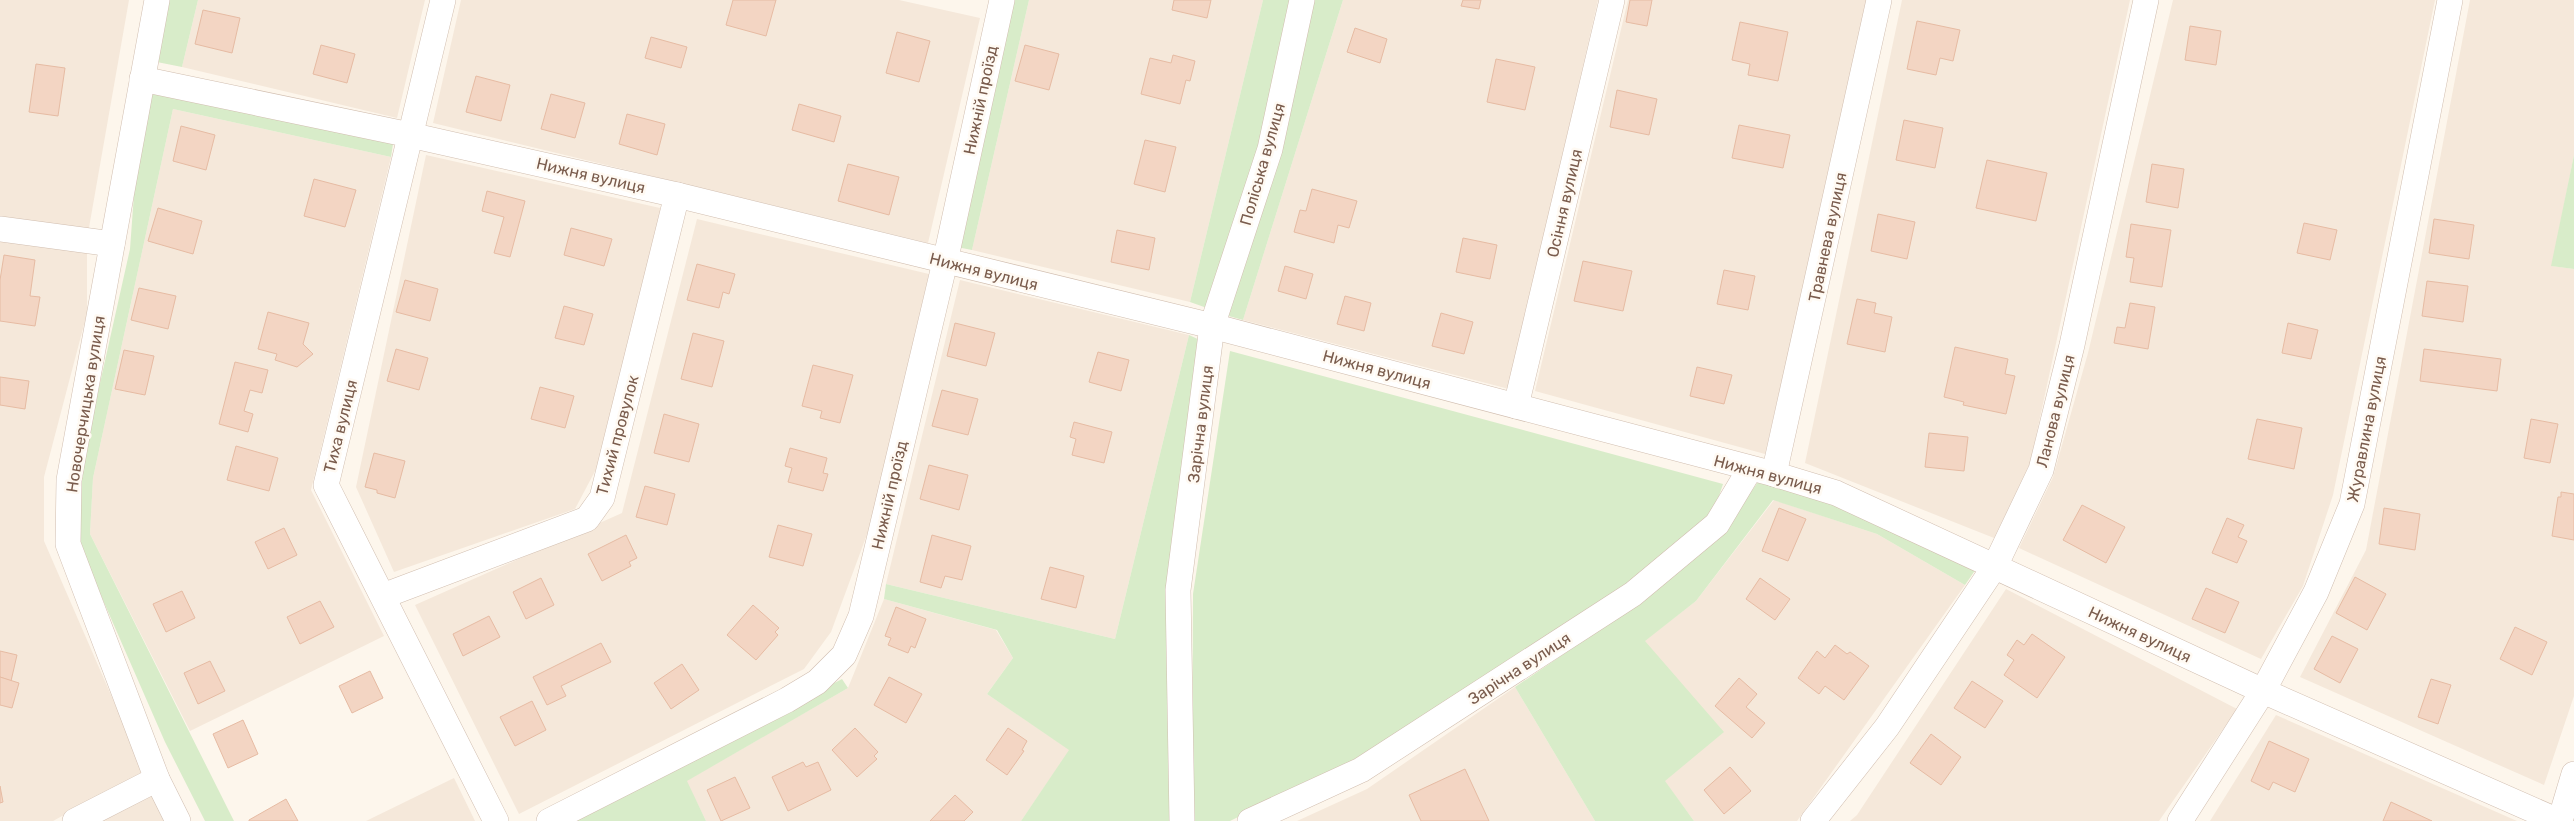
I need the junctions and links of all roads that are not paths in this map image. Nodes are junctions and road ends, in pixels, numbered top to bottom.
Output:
1 (157, 0) edge
2 (443, 0) edge
3 (1002, 0) edge
4 (1302, 0) edge
5 (1612, 0) edge
6 (1879, 0) edge
7 (2146, 0) edge
8 (2450, 0) edge
9 (142, 79) junction
10 (410, 135) junction
11 (677, 195) junction
12 (0, 229) edge
13 (112, 244) junction
14 (945, 262) junction
15 (1212, 326) junction
16 (1516, 406) junction
17 (1750, 469) junction
18 (1774, 474) junction
19 (1995, 566) junction
20 (382, 596) junction
21 (2263, 691) junction
22 (2574, 774) edge
23 (157, 779) junction
24 (75, 821) edge
25 (178, 821) edge
26 (496, 821) edge
27 (549, 821) edge
28 (1182, 821) edge
29 (1250, 821) edge
30 (1813, 821) edge
31 (2180, 821) edge
32 (2559, 821) edge

1 - 9 street, Новочерчицька вулиця
2 - 10 street, Тиха вулиця
3 - 14 street, Нижній проїзд
4 - 15 street, Поліська вулиця
5 - 16 street, Осіння вулиця
6 - 18 street, Травнева вулиця
7 - 19 street, Ланова вулиця
8 - 21 street, Журавлина вулиця
9 - 10 street, Нижня вулиця
9 - 13 street, Новочерчицька вулиця
10 - 11 street, Нижня вулиця
10 - 20 street, Тиха вулиця
11 - 14 street, Нижня вулиця
11 - 20 street, Тихий провулок
12 - 13 street
13 - 23 street, Новочерчицька вулиця
14 - 15 street, Нижня вулиця
14 - 27 street, Нижній проїзд
15 - 16 street, Нижня вулиця
15 - 28 street, Зарічна вулиця
16 - 17 street, Нижня вулиця
17 - 18 street, Нижня вулиця
17 - 29 street, Зарічна вулиця
18 - 19 street, Нижня вулиця
19 - 21 street, Нижня вулиця
19 - 30 street, Ланова вулиця
20 - 26 street, Тиха вулиця
21 - 31 street, Журавлина вулиця
21 - 32 street, Нижня вулиця
22 - 32 street
23 - 24 street
23 - 25 street, Новочерчицька вулиця

